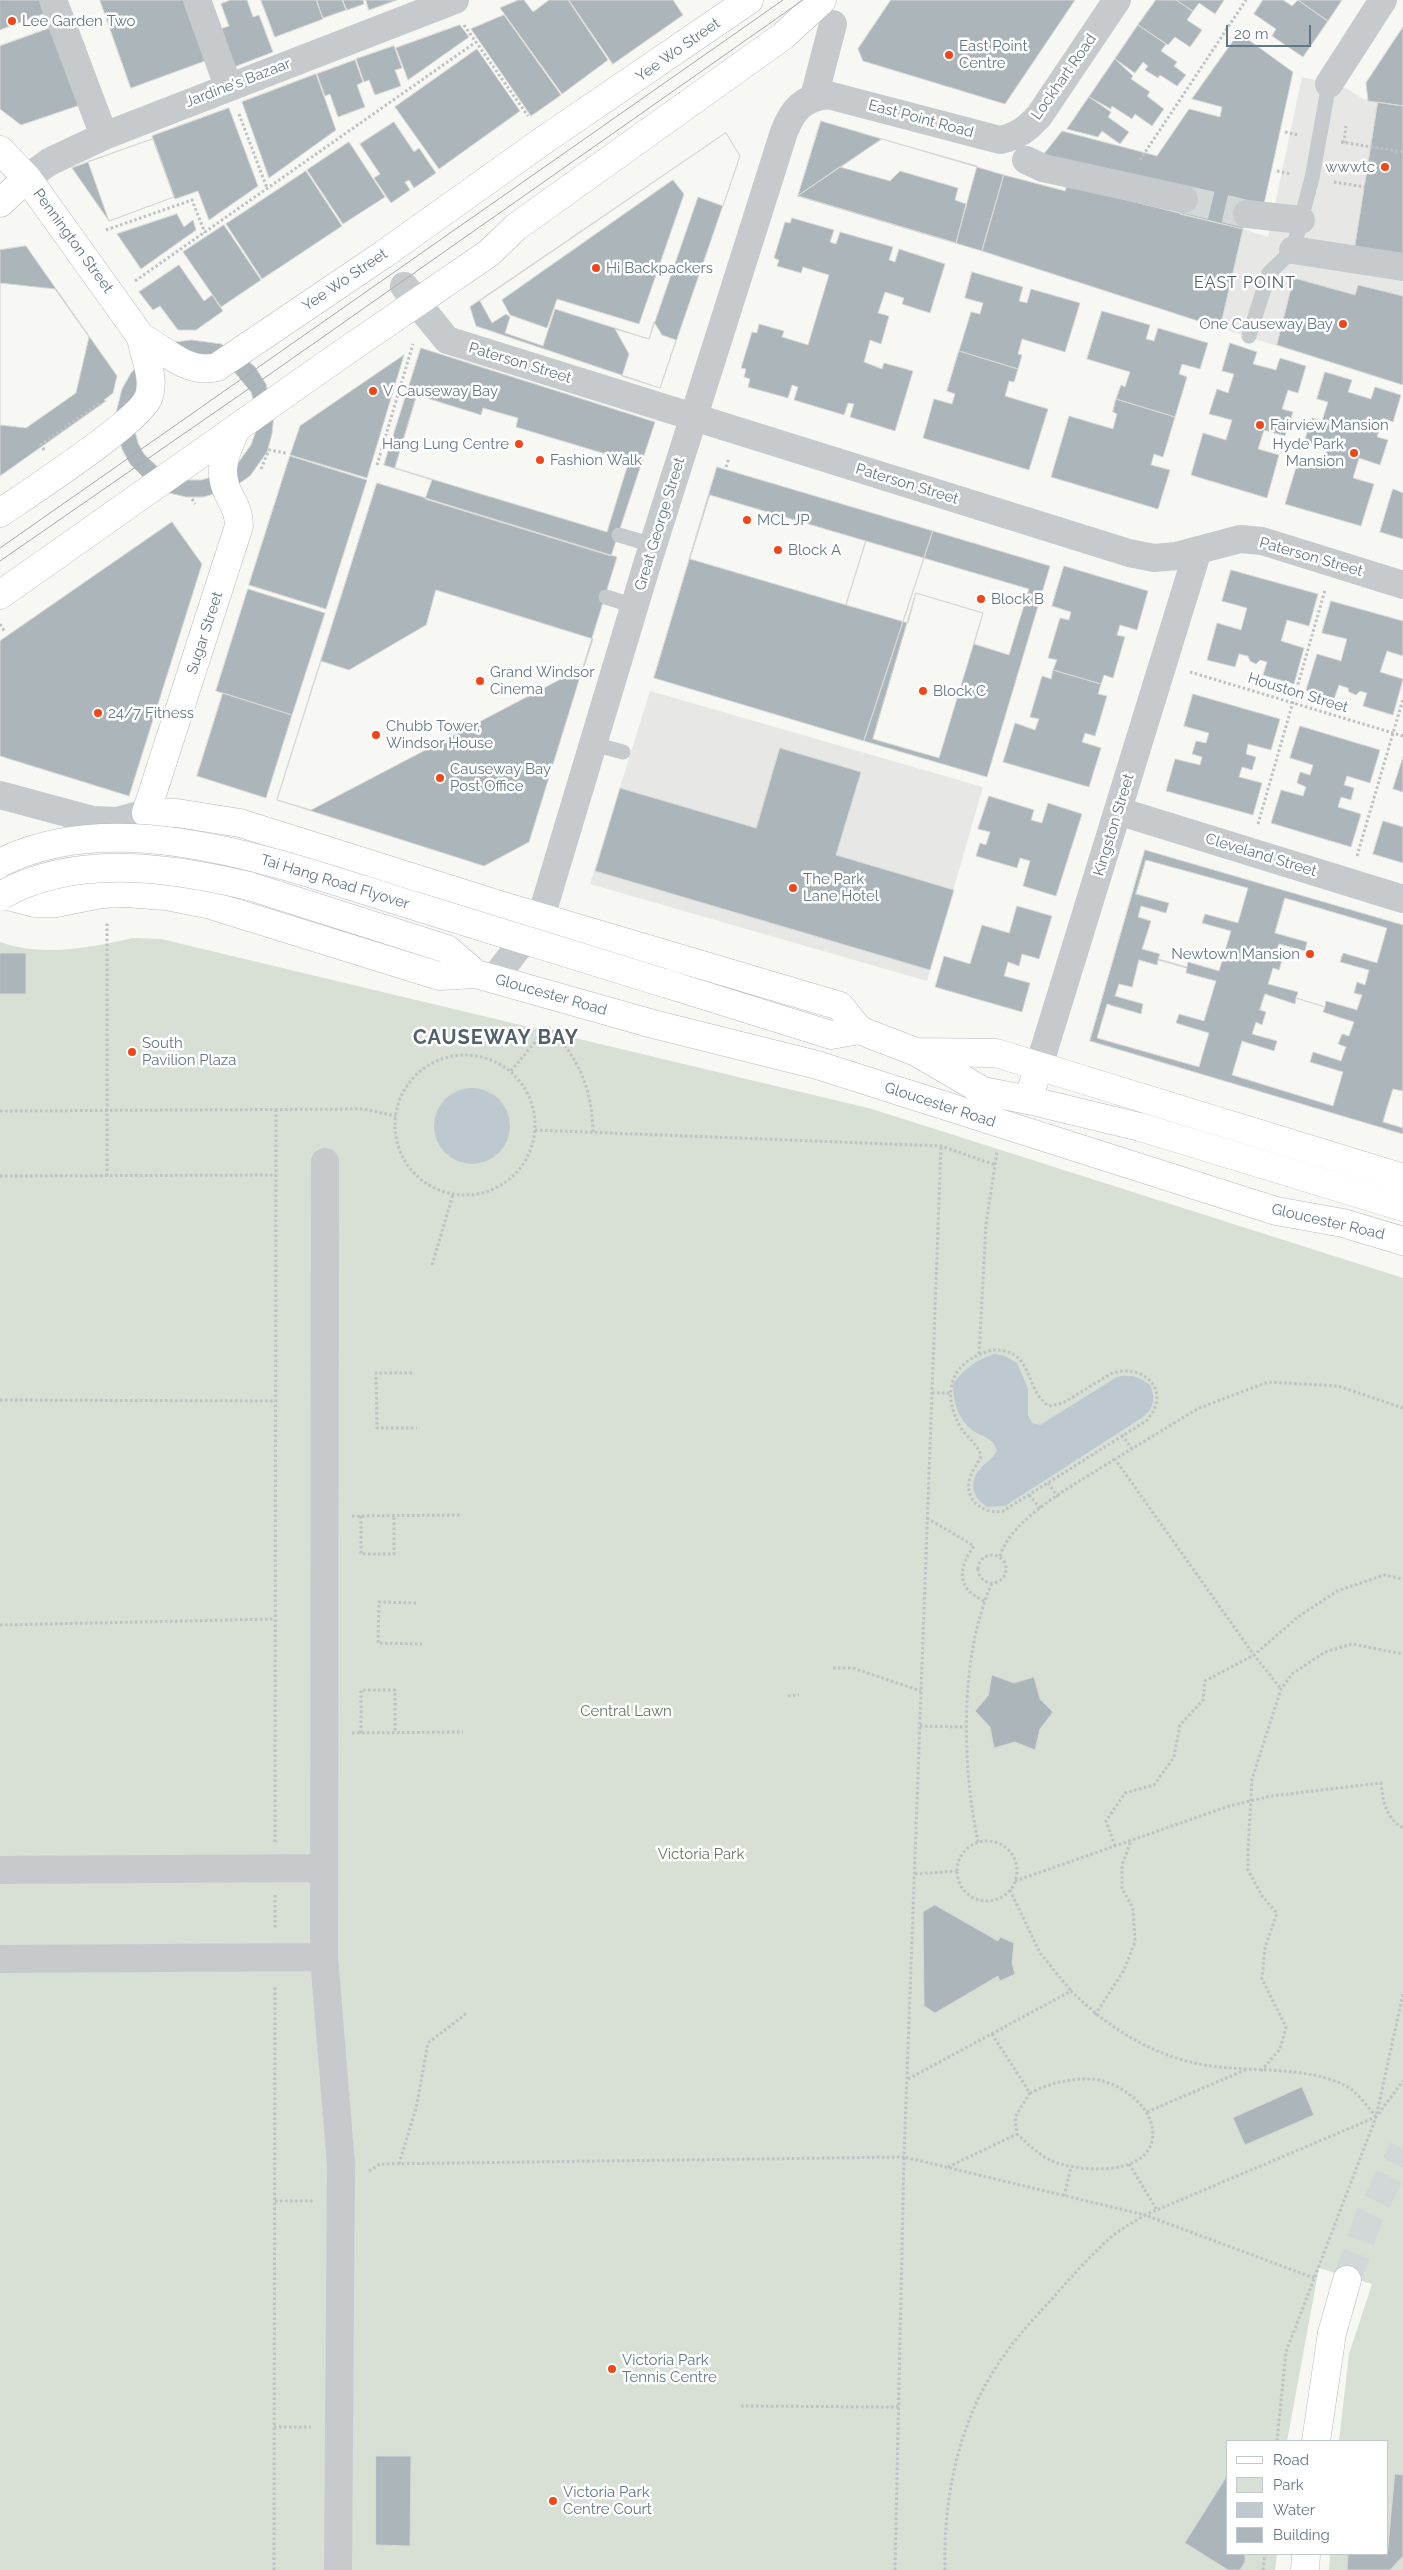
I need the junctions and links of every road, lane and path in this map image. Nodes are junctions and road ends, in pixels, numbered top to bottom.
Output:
1 (53, 0) edge
2 (197, 0) edge
3 (749, 0) edge
4 (1117, 0) edge
5 (1246, 0) edge
6 (1383, 0) edge
7 (458, 9) edge
8 (827, 12) edge
9 (476, 42) junction
10 (1329, 84) joint
11 (814, 97) junction
12 (233, 98) junction
13 (532, 123) dead end
14 (104, 136) junction
15 (1000, 140) joint
16 (1370, 147) dead end
17 (0, 150) edge
18 (1402, 152) edge
19 (1140, 158) dead end
20 (1026, 160) dead end
21 (27, 178) junction
22 (267, 188) junction
23 (1184, 199) tunnel mouth
24 (0, 203) edge
25 (1247, 214) tunnel mouth
26 (1301, 220) junction
27 (106, 230) dead end
28 (205, 232) junction
29 (1294, 250) junction
30 (1403, 267) edge
31 (403, 283) dead end
32 (130, 284) dead end
33 (1249, 336) dead end
34 (141, 337) junction
35 (414, 341) dead end
36 (99, 403) dead end
37 (693, 417) junction
38 (236, 429) junction
39 (49, 439) dead end
40 (286, 453) dead end
41 (377, 465) dead end
42 (261, 469) dead end
43 (192, 499) dead end
44 (195, 504) dead end
45 (0, 513) edge
46 (619, 535) dead end
47 (653, 545) junction
48 (1198, 550) junction
49 (1403, 584) edge
50 (1325, 589) dead end
51 (0, 595) edge
52 (606, 596) dead end
53 (634, 606) junction
54 (0, 624) edge
55 (5, 632) dead end
56 (1187, 671) dead end
57 (1403, 698) edge
58 (1293, 703) junction
59 (1393, 732) junction
60 (1403, 736) edge
61 (593, 744) junction
62 (624, 752) dead end
63 (0, 795) edge
64 (1118, 811) junction
65 (140, 824) junction
66 (1256, 832) dead end
67 (1356, 862) dead end
68 (0, 863) edge
69 (98, 883) dead end
70 (0, 895) edge
71 (76, 899) junction
72 (1403, 899) edge
73 (541, 916) junction
74 (107, 922) dead end
75 (447, 949) joint
76 (485, 976) junction
77 (859, 1030) junction
78 (916, 1052) junction
79 (1038, 1066) junction
80 (511, 1071) junction
81 (1028, 1100) junction
82 (0, 1111) edge
83 (107, 1111) junction
84 (396, 1116) junction
85 (535, 1130) junction
86 (593, 1132) junction
87 (998, 1143) dead end
88 (941, 1146) junction
89 (324, 1162) dead end
90 (995, 1165) junction
91 (276, 1175) dead end
92 (0, 1176) edge
93 (107, 1176) junction
94 (1403, 1178) edge
95 (452, 1194) junction
96 (1403, 1208) edge
97 (1403, 1241) edge
98 (432, 1265) dead end
99 (978, 1354) junction
100 (412, 1372) dead end
101 (932, 1393) junction
102 (950, 1393) junction
103 (0, 1400) edge
104 (275, 1400) dead end
105 (1403, 1408) edge
106 (417, 1428) dead end
107 (1122, 1435) junction
108 (1132, 1449) junction
109 (1115, 1459) junction
110 (1048, 1483) junction
111 (1028, 1495) junction
112 (1058, 1497) junction
113 (1040, 1508) junction
114 (394, 1515) junction
115 (461, 1515) dead end
116 (324, 1516) junction
117 (361, 1516) junction
118 (927, 1518) junction
119 (1000, 1556) junction
120 (1403, 1579) edge
121 (992, 1583) junction
122 (984, 1601) junction
123 (416, 1602) dead end
124 (275, 1619) dead end
125 (0, 1625) edge
126 (422, 1644) dead end
127 (1403, 1654) edge
128 (1254, 1655) junction
129 (833, 1668) dead end
130 (1281, 1689) junction
131 (921, 1691) junction
132 (798, 1695) dead end
133 (788, 1696) dead end
134 (920, 1726) junction
135 (966, 1727) junction
136 (464, 1732) dead end
137 (324, 1733) junction
138 (361, 1733) junction
139 (394, 1733) junction
140 (1250, 1801) junction
141 (1403, 1828) edge
142 (1131, 1840) junction
143 (978, 1842) junction
144 (1115, 1846) junction
145 (324, 1868) junction
146 (0, 1870) edge
147 (957, 1871) junction
148 (914, 1874) junction
149 (1016, 1881) junction
150 (1010, 1890) junction
151 (324, 1958) junction
152 (0, 1959) edge
153 (1071, 1991) junction
154 (1403, 1994) edge
155 (467, 2013) dead end
156 (1095, 2015) junction
157 (992, 2034) junction
158 (1245, 2070) junction
159 (1261, 2071) junction
160 (907, 2079) junction
161 (1403, 2081) edge
162 (1030, 2093) junction
163 (1146, 2112) junction
164 (1376, 2117) junction
165 (1018, 2134) junction
166 (904, 2157) junction
167 (399, 2164) junction
168 (1129, 2164) junction
169 (948, 2167) junction
170 (1071, 2168) junction
171 (340, 2188) junction
172 (1064, 2196) junction
173 (274, 2201) dead end
174 (1157, 2210) junction
175 (1145, 2215) junction
176 (1314, 2278) junction
177 (1347, 2280) tunnel mouth
178 (741, 2406) dead end
179 (899, 2407) junction
180 (339, 2426) junction
181 (274, 2427) dead end
182 (1277, 2440) edge
183 (1316, 2440) edge
184 (1265, 2555) edge
185 (1306, 2555) edge
186 (338, 2570) edge
187 (896, 2570) edge
188 (945, 2570) edge
189 (1263, 2570) edge
190 (1305, 2570) edge

1 - 14 street
2 - 12 street
3 - 34 main road, Yee Wo Street
4 - 15 street, Lockhart Road
5 - 19 path
6 - 10 street
7 - 9 path
7 - 12 street, Jardine's Bazaar
8 - 11 street
8 - 38 main road
9 - 13 path
9 - 22 path
10 - 26 lane
11 - 15 street, East Point Road
11 - 37 street, Great George Street
12 - 14 street, Jardine's Bazaar
12 - 22 path
14 - 21 street, Jardine's Bazaar
16 - 18 path
17 - 21 main road, Pennington Street
20 - 23 street
21 - 24 main road
21 - 34 main road, Pennington Street
22 - 28 path
25 - 26 street
26 - 29 lane
27 - 28 path
28 - 32 path
29 - 30 street
29 - 33 lane
31 - 37 street, Paterson Street
34 - 45 main road
35 - 41 path
36 - 39 path
37 - 47 street, Great George Street
37 - 48 street, Paterson Street
38 - 51 main road
38 - 65 main road, Sugar Street
40 - 42 path
43 - 44 path
46 - 47 lane
47 - 53 street, Great George Street
48 - 49 street, Paterson Street
48 - 64 street, Kingston Street
50 - 58 path
52 - 53 lane
53 - 61 street, Great George Street
54 - 55 path
56 - 58 path, Houston Street
57 - 59 path
58 - 59 path, Houston Street
58 - 66 path
59 - 60 path, Houston Street
59 - 67 path
61 - 62 lane
61 - 73 street, Great George Street
63 - 65 street
64 - 72 street, Cleveland Street
64 - 79 street, Kingston Street
65 - 73 main road
68 - 77 main road, Tai Hang Road Flyover, bridge
69 - 71 street
70 - 71 main road, Gloucester Road
70 - 75 main road, Tai Hang Road Flyover, bridge
71 - 76 main road, Gloucester Road
73 - 76 street, Great George Street
73 - 77 main road
74 - 83 path
75 - 76 main road, Gloucester Road
76 - 97 main road, Gloucester Road
77 - 78 main road, Gloucester Road
78 - 79 main road, Gloucester Road
78 - 81 main road, Gloucester Road
79 - 81 main road, Kingston Street
79 - 94 main road, Gloucester Road
80 - 84 path
80 - 85 path
80 - 86 path
81 - 96 main road, Gloucester Road
82 - 83 path
83 - 84 path
83 - 93 path
84 - 95 path
85 - 86 path
85 - 95 path
86 - 88 path
87 - 90 path
88 - 90 path
88 - 101 path
89 - 116 street
90 - 99 path
91 - 93 path
92 - 93 path
95 - 98 path
99 - 102 path
99 - 107 path
100 - 106 path
101 - 102 path
101 - 118 path
102 - 111 path
103 - 104 path
105 - 108 path
107 - 108 path
107 - 110 path
108 - 109 path
109 - 112 path
109 - 128 path
110 - 111 path
110 - 112 path
111 - 113 path
112 - 113 path
113 - 119 path
114 - 115 path
114 - 117 path
114 - 117 path
116 - 117 path
116 - 137 street
118 - 122 path
118 - 131 path
119 - 121 path
119 - 121 path
120 - 128 path
121 - 122 path
122 - 135 path
123 - 126 path
124 - 125 path
127 - 130 path
128 - 130 path
128 - 144 path
129 - 131 path
130 - 140 path
131 - 134 path
132 - 133 path
134 - 135 path
134 - 148 path
135 - 143 path
136 - 139 path
137 - 138 path
137 - 145 street
138 - 139 path
138 - 139 path
140 - 141 path
140 - 142 path
140 - 159 path
142 - 144 path
142 - 156 path
143 - 147 path
143 - 149 path
144 - 149 path
145 - 146 street
145 - 151 street
147 - 148 path
147 - 150 path
148 - 160 path
149 - 150 path
150 - 153 path
151 - 152 street
151 - 171 street
153 - 156 path
153 - 157 path
154 - 164 path
155 - 167 path
156 - 158 path
157 - 160 path
157 - 162 path
158 - 159 path
158 - 163 path
159 - 164 path
160 - 166 path
161 - 164 path
162 - 163 path
162 - 165 path
163 - 168 path
164 - 174 path
164 - 176 path
165 - 169 path
165 - 170 path
166 - 167 path
166 - 169 path
166 - 179 path
167 - 171 path
168 - 170 path
168 - 174 path
169 - 172 path
170 - 172 path
171 - 173 path
171 - 180 street
172 - 175 path
174 - 175 path
175 - 176 path
175 - 188 path
176 - 182 path
177 - 183 main road
178 - 179 path
179 - 187 path
180 - 181 path
180 - 186 street
184 - 189 path
185 - 190 main road

